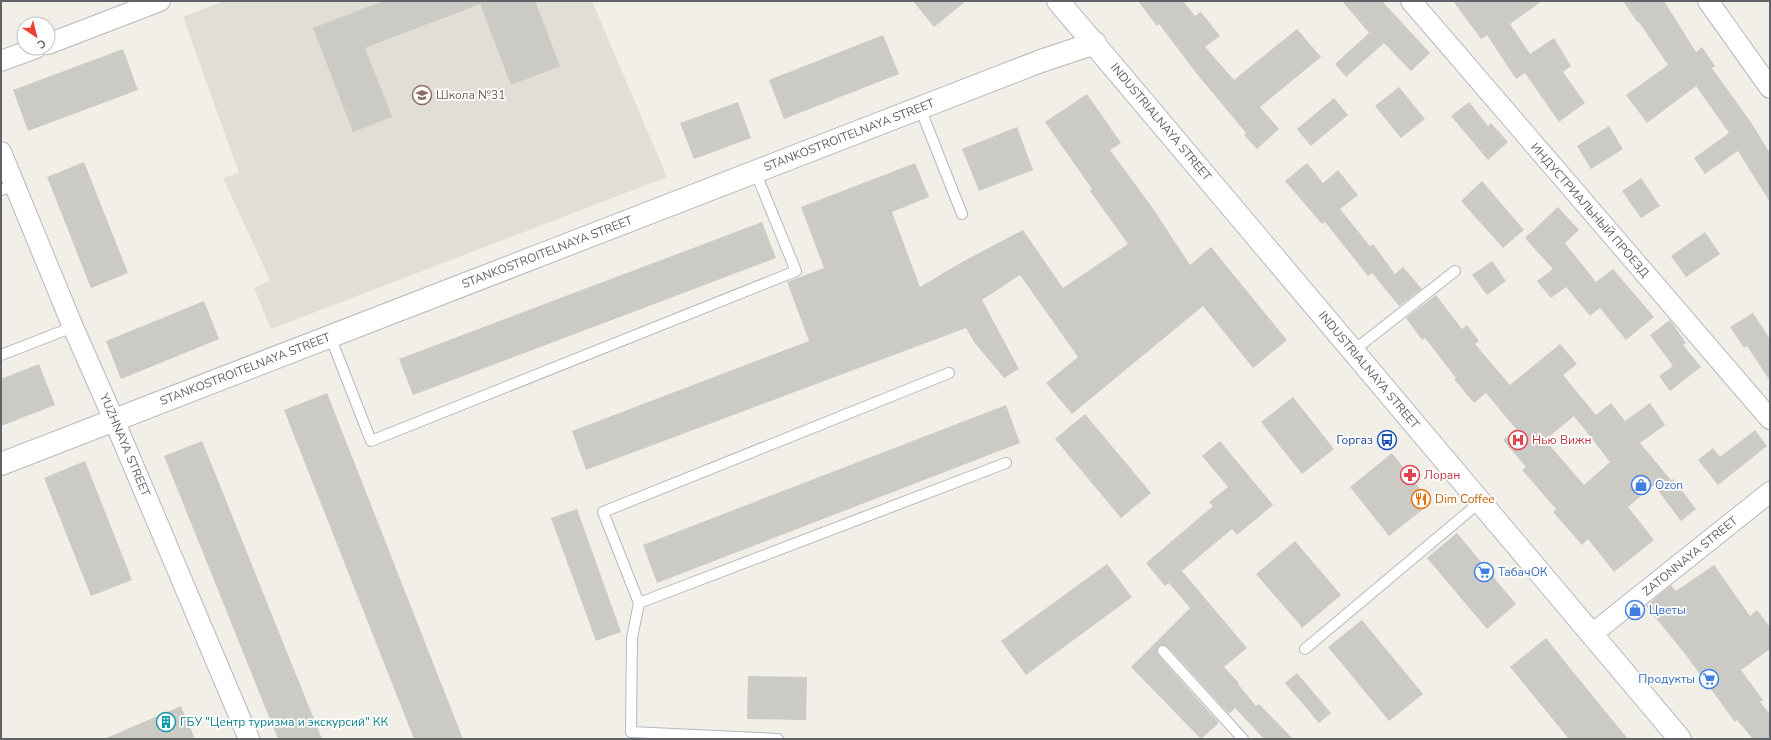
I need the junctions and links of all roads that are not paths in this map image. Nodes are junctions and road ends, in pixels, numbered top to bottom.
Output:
1 (160, 1) edge
2 (1058, 1) edge
3 (1411, 1) edge
4 (1708, 1) edge
5 (56, 41) edge
6 (1095, 43) junction
7 (16, 55) edge
8 (1, 61) edge
9 (1770, 88) edge
10 (920, 108) junction
11 (1, 152) edge
12 (755, 171) junction
13 (8, 187) edge
14 (962, 214) dead end
15 (1455, 271) dead end
16 (73, 327) junction
17 (330, 336) junction
18 (1352, 351) junction
19 (1, 355) edge
20 (949, 373) dead end
21 (1770, 419) edge
22 (114, 420) junction
23 (1006, 463) dead end
24 (1, 464) edge
25 (1770, 492) edge
26 (1480, 502) junction
27 (639, 603) junction
28 (1592, 634) junction
29 (1305, 649) dead end
30 (1163, 651) dead end
31 (248, 739) edge
32 (778, 739) edge
33 (1243, 739) edge
34 (1680, 739) edge

1 - 5 street
2 - 6 street, INDUSTRIALNAYA STREET
3 - 21 street, ИНДУСТРИАЛЬНЫЙ ПРОЕЗД
4 - 9 street
6 - 10 street, STANKOSTROITELNAYA STREET
6 - 18 street, INDUSTRIALNAYA STREET
7 - 8 street
10 - 12 street, STANKOSTROITELNAYA STREET
10 - 14 lane
11 - 13 street, YUZHNAYA STREET
12 - 17 street, STANKOSTROITELNAYA STREET
12 - 17 lane
13 - 16 street, YUZHNAYA STREET
15 - 18 lane
16 - 19 lane
16 - 22 street, YUZHNAYA STREET
17 - 22 street, STANKOSTROITELNAYA STREET
18 - 26 street, INDUSTRIALNAYA STREET
20 - 27 lane
22 - 24 street, STANKOSTROITELNAYA STREET
22 - 31 street, YUZHNAYA STREET
23 - 27 lane
25 - 28 street, ZATONNAYA STREET
26 - 28 street, INDUSTRIALNAYA STREET
26 - 29 lane
27 - 32 lane
28 - 34 street, INDUSTRIALNAYA STREET
30 - 33 lane

